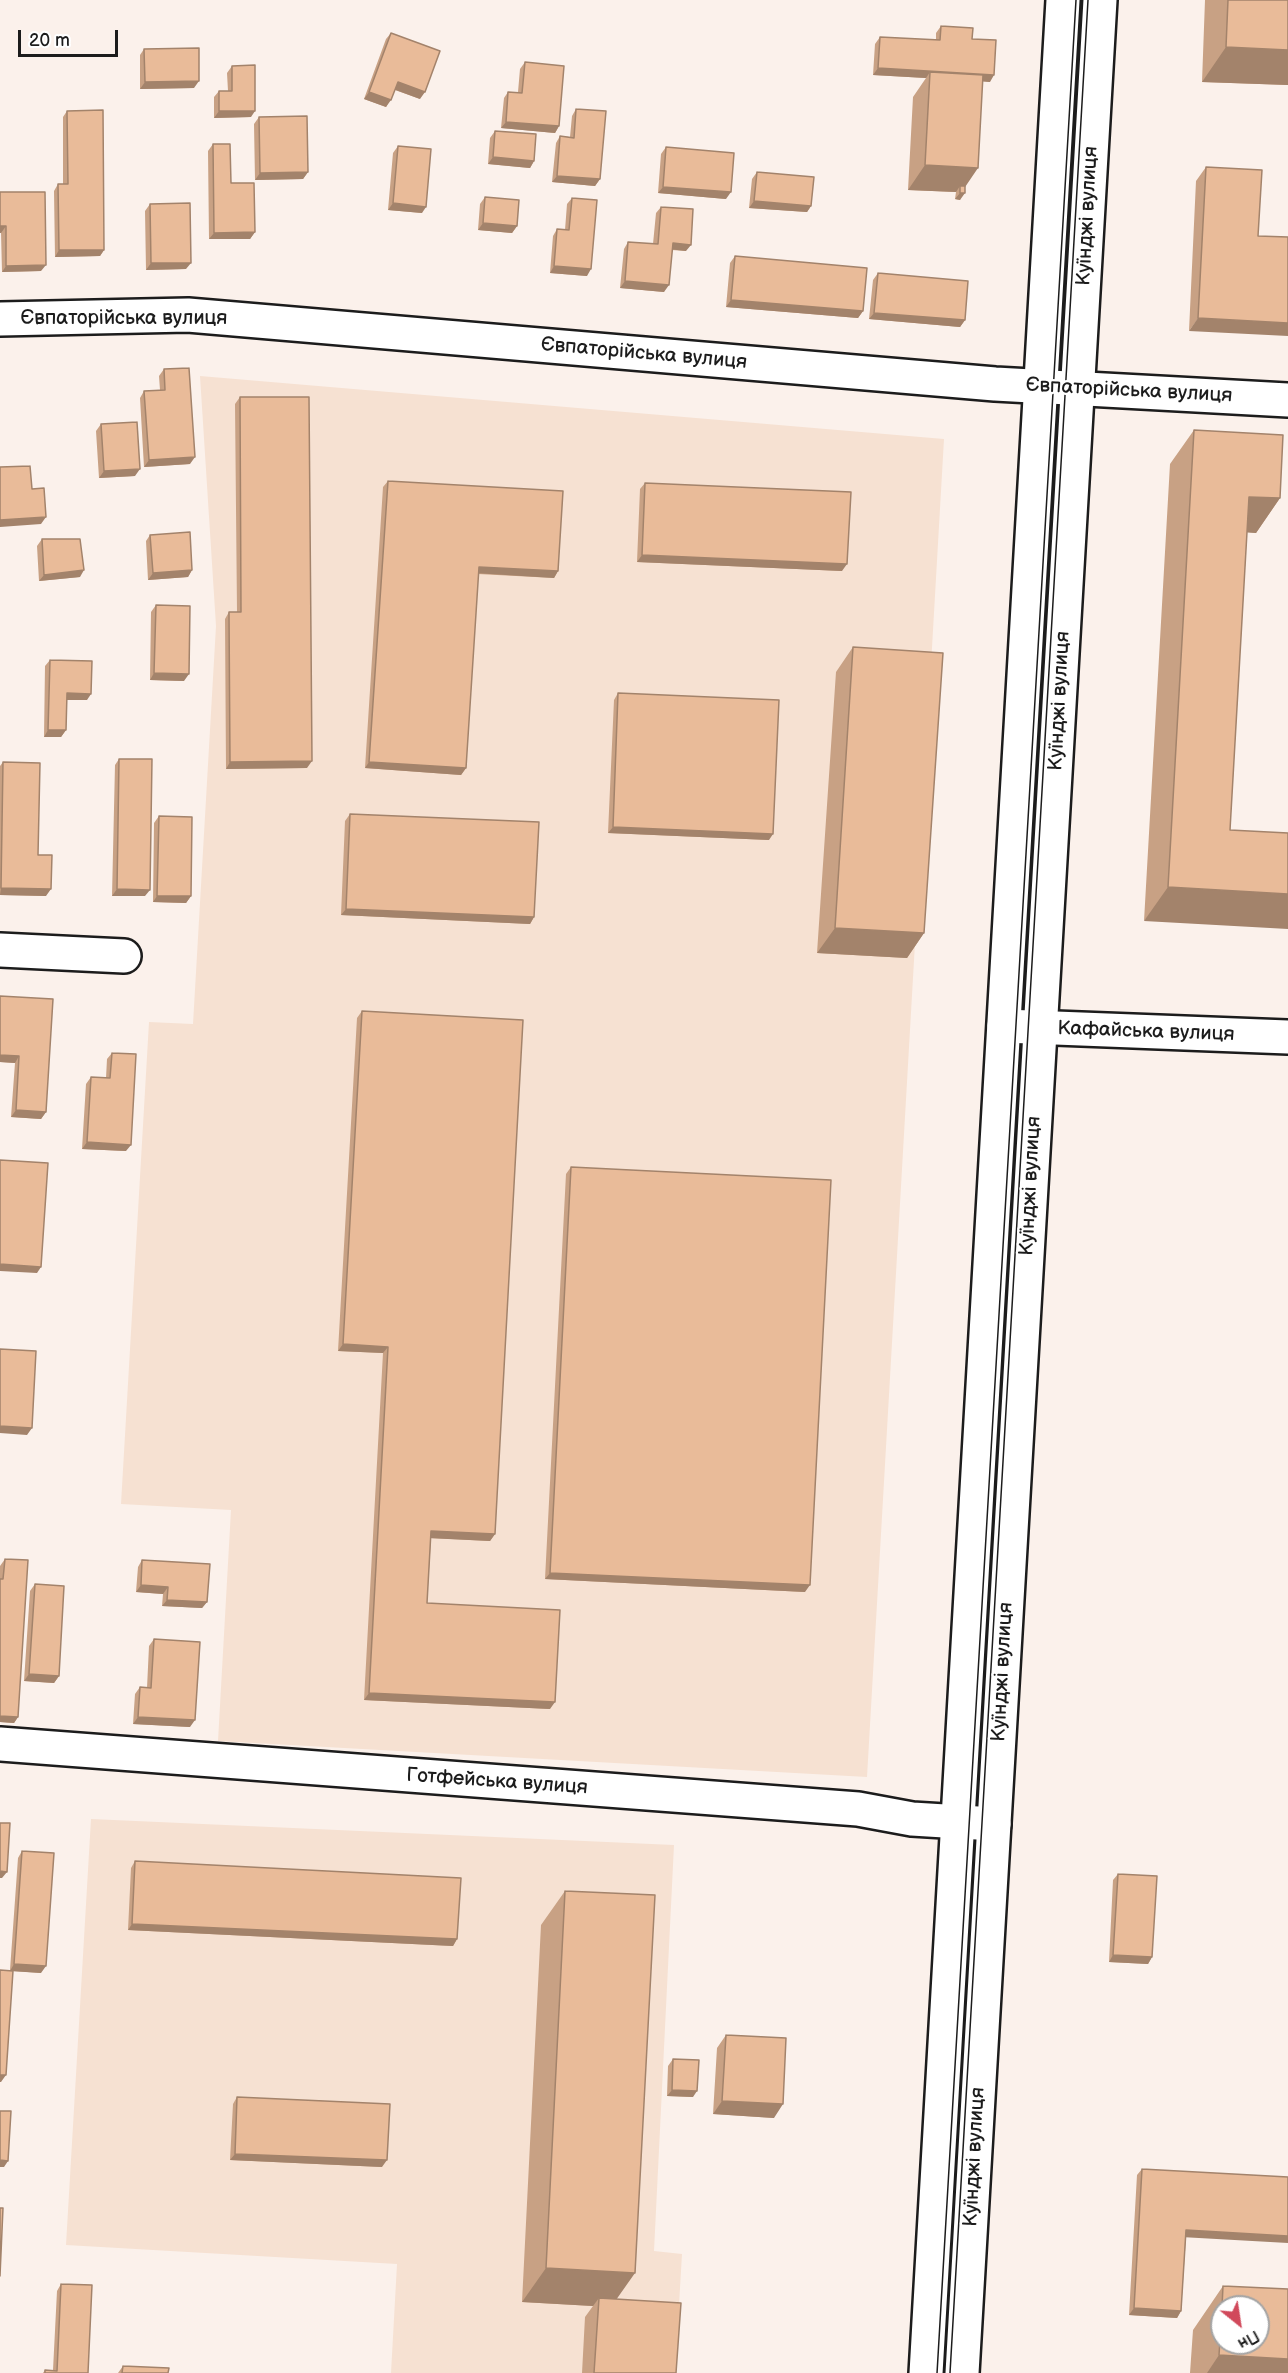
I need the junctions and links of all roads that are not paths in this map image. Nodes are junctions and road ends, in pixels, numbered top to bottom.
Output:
1 (1064, 0) edge
2 (1100, 0) edge
3 (0, 319) edge
4 (1041, 386) junction
5 (1078, 389) junction
6 (1288, 400) edge
7 (0, 950) edge
8 (124, 956) dead end
9 (1004, 1026) junction
10 (1041, 1028) junction
11 (1288, 1037) edge
12 (0, 1744) edge
13 (957, 1821) junction
14 (994, 1824) junction
15 (926, 2373) edge
16 (962, 2373) edge

1 - 4 main road, Куїнджі вулиця
2 - 5 main road, Куїнджі вулиця
3 - 4 main road, Євпаторійська вулиця
4 - 5 main road, Євпаторійська вулиця
4 - 9 main road, Куїнджі вулиця
5 - 6 main road, Євпаторійська вулиця
5 - 10 main road, Куїнджі вулиця
7 - 8 main road
9 - 10 main road, Кафайська вулиця
9 - 13 main road, Куїнджі вулиця
10 - 11 main road, Кафайська вулиця
10 - 14 main road, Куїнджі вулиця
12 - 13 main road, Готфейська вулиця
13 - 14 main road, Готфейська вулиця
13 - 15 main road, Куїнджі вулиця
14 - 16 main road, Куїнджі вулиця

